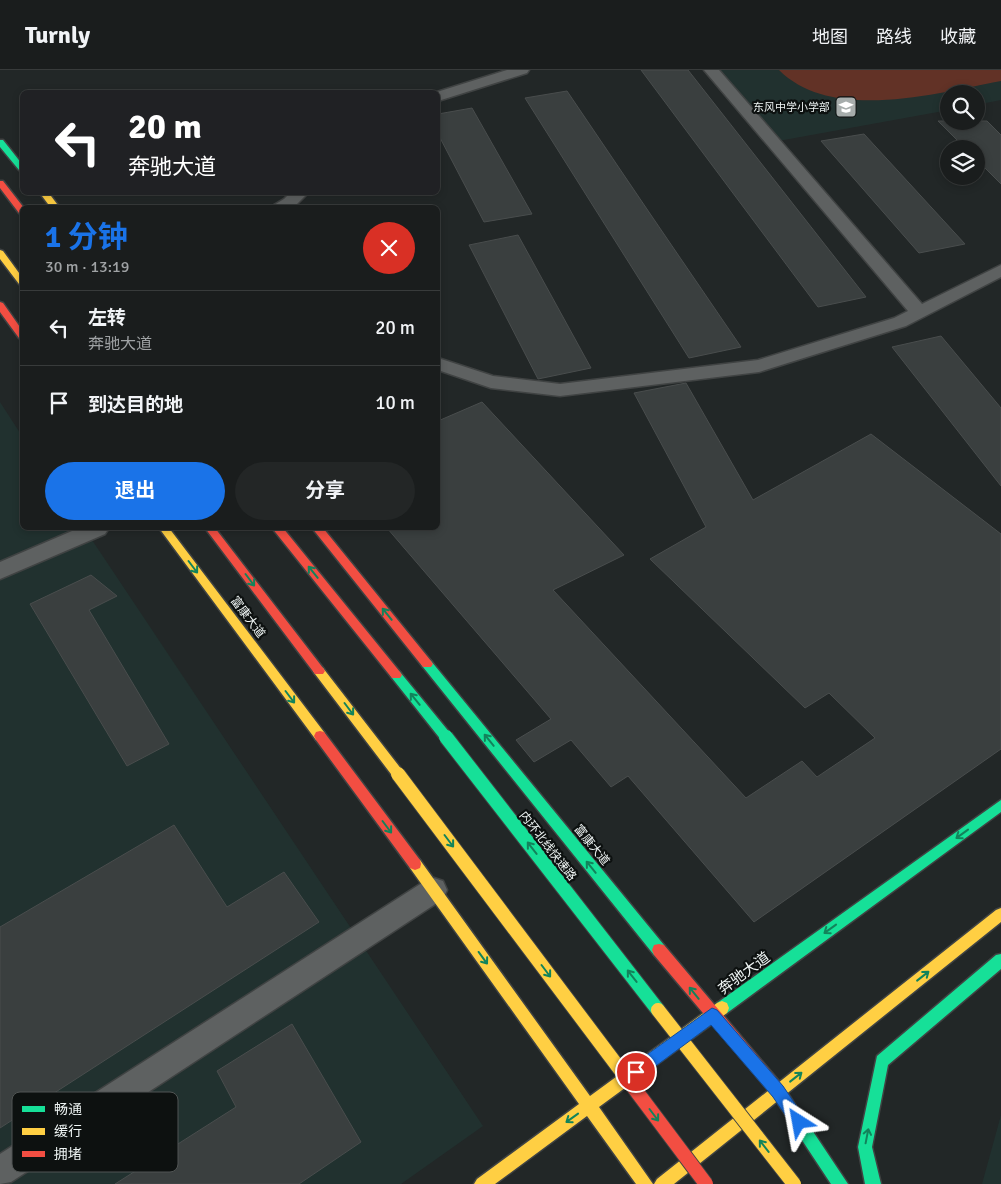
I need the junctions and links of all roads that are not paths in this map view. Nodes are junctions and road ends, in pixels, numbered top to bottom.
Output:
1 (522, 70) edge
2 (711, 70) edge
3 (440, 96) edge
4 (0, 142) edge
5 (20, 166) edge
6 (0, 183) edge
7 (45, 195) edge
8 (54, 205) edge
9 (20, 208) edge
10 (0, 252) edge
11 (1001, 270) edge
12 (20, 279) edge
13 (0, 305) edge
14 (919, 312) junction
15 (20, 333) edge
16 (440, 365) edge
17 (93, 530) edge
18 (165, 530) edge
19 (212, 530) edge
20 (279, 530) edge
21 (319, 530) edge
22 (0, 571) edge
23 (1001, 805) edge
24 (434, 890) junction
25 (1001, 914) edge
26 (1001, 960) edge
27 (712, 1015) junction
28 (778, 1091) junction
29 (122, 1092) edge
30 (590, 1105) junction
31 (12, 1163) edge
32 (0, 1171) edge
33 (482, 1184) edge
34 (646, 1184) edge
35 (662, 1184) edge
36 (706, 1184) edge
37 (794, 1184) edge
38 (840, 1184) edge
39 (873, 1184) edge

1 - 3 lane
2 - 14 lane
4 - 5 main road
6 - 9 main road
7 - 8 main road
10 - 12 main road
11 - 14 lane
13 - 15 main road
14 - 16 lane
17 - 22 lane
18 -> 24 main road, 富康大道
19 -> 36 main road, bridge
37 -> 20 main road, 内环北线快速路, bridge
27 -> 21 main road, 富康大道
23 -> 27 main road, 奔驰大道
24 - 29 lane
24 -> 30 main road, 富康大道
28 -> 25 main road
39 -> 26 main road
27 - 28 main road, 富康大道
27 - 30 main road, 奔驰大道
28 - 35 main road
28 - 38 main road, 富康大道
30 -> 33 main road, 奔驰大道
30 - 34 main road, 富康大道
31 - 32 lane

